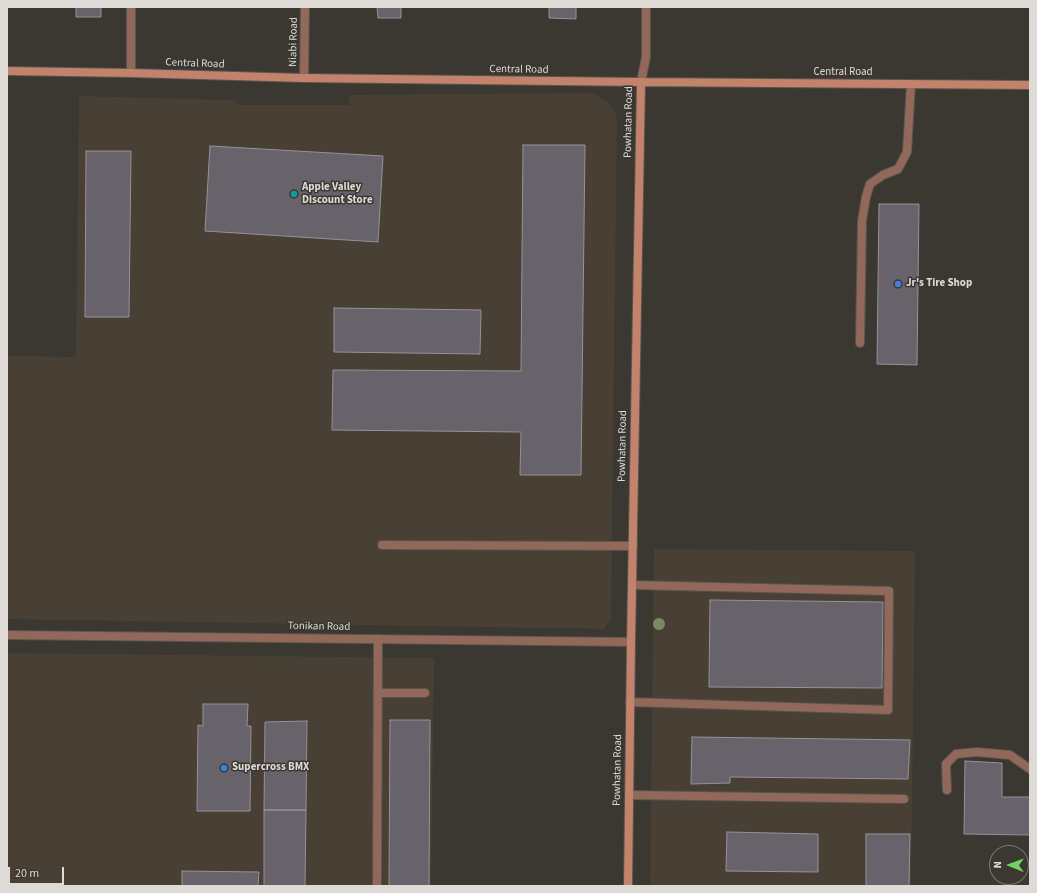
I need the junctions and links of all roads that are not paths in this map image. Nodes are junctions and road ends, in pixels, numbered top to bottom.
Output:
1 (131, 7) edge
2 (305, 7) edge
3 (646, 7) edge
4 (7, 71) edge
5 (131, 73) junction
6 (304, 78) junction
7 (641, 82) junction
8 (911, 84) junction
9 (1030, 84) edge
10 (860, 343) dead end
11 (382, 545) dead end
12 (633, 546) junction
13 (632, 584) junction
14 (7, 635) edge
15 (378, 639) junction
16 (631, 642) junction
17 (378, 693) junction
18 (425, 693) dead end
19 (630, 702) junction
20 (1030, 769) edge
21 (947, 790) dead end
22 (629, 795) junction
23 (904, 799) dead end
24 (377, 886) edge
25 (628, 886) edge

1 - 5 street
2 - 6 street, Niabi Road
3 - 7 street, Powhatan Road
4 - 5 main road, Central Road
5 - 6 main road, Central Road
6 - 7 main road, Central Road
7 - 8 main road, Central Road
7 - 12 main road, Powhatan Road
8 - 9 main road, Central Road
8 - 10 street
11 - 12 street
12 - 13 main road, Powhatan Road
13 - 16 main road, Powhatan Road
13 - 19 street
14 - 15 street, Tonikan Road
15 - 16 street, Tonikan Road
15 - 17 street
16 - 19 main road, Powhatan Road
17 - 18 street
17 - 24 street
19 - 22 main road, Powhatan Road
20 - 21 street
22 - 23 street
22 - 25 main road, Powhatan Road

